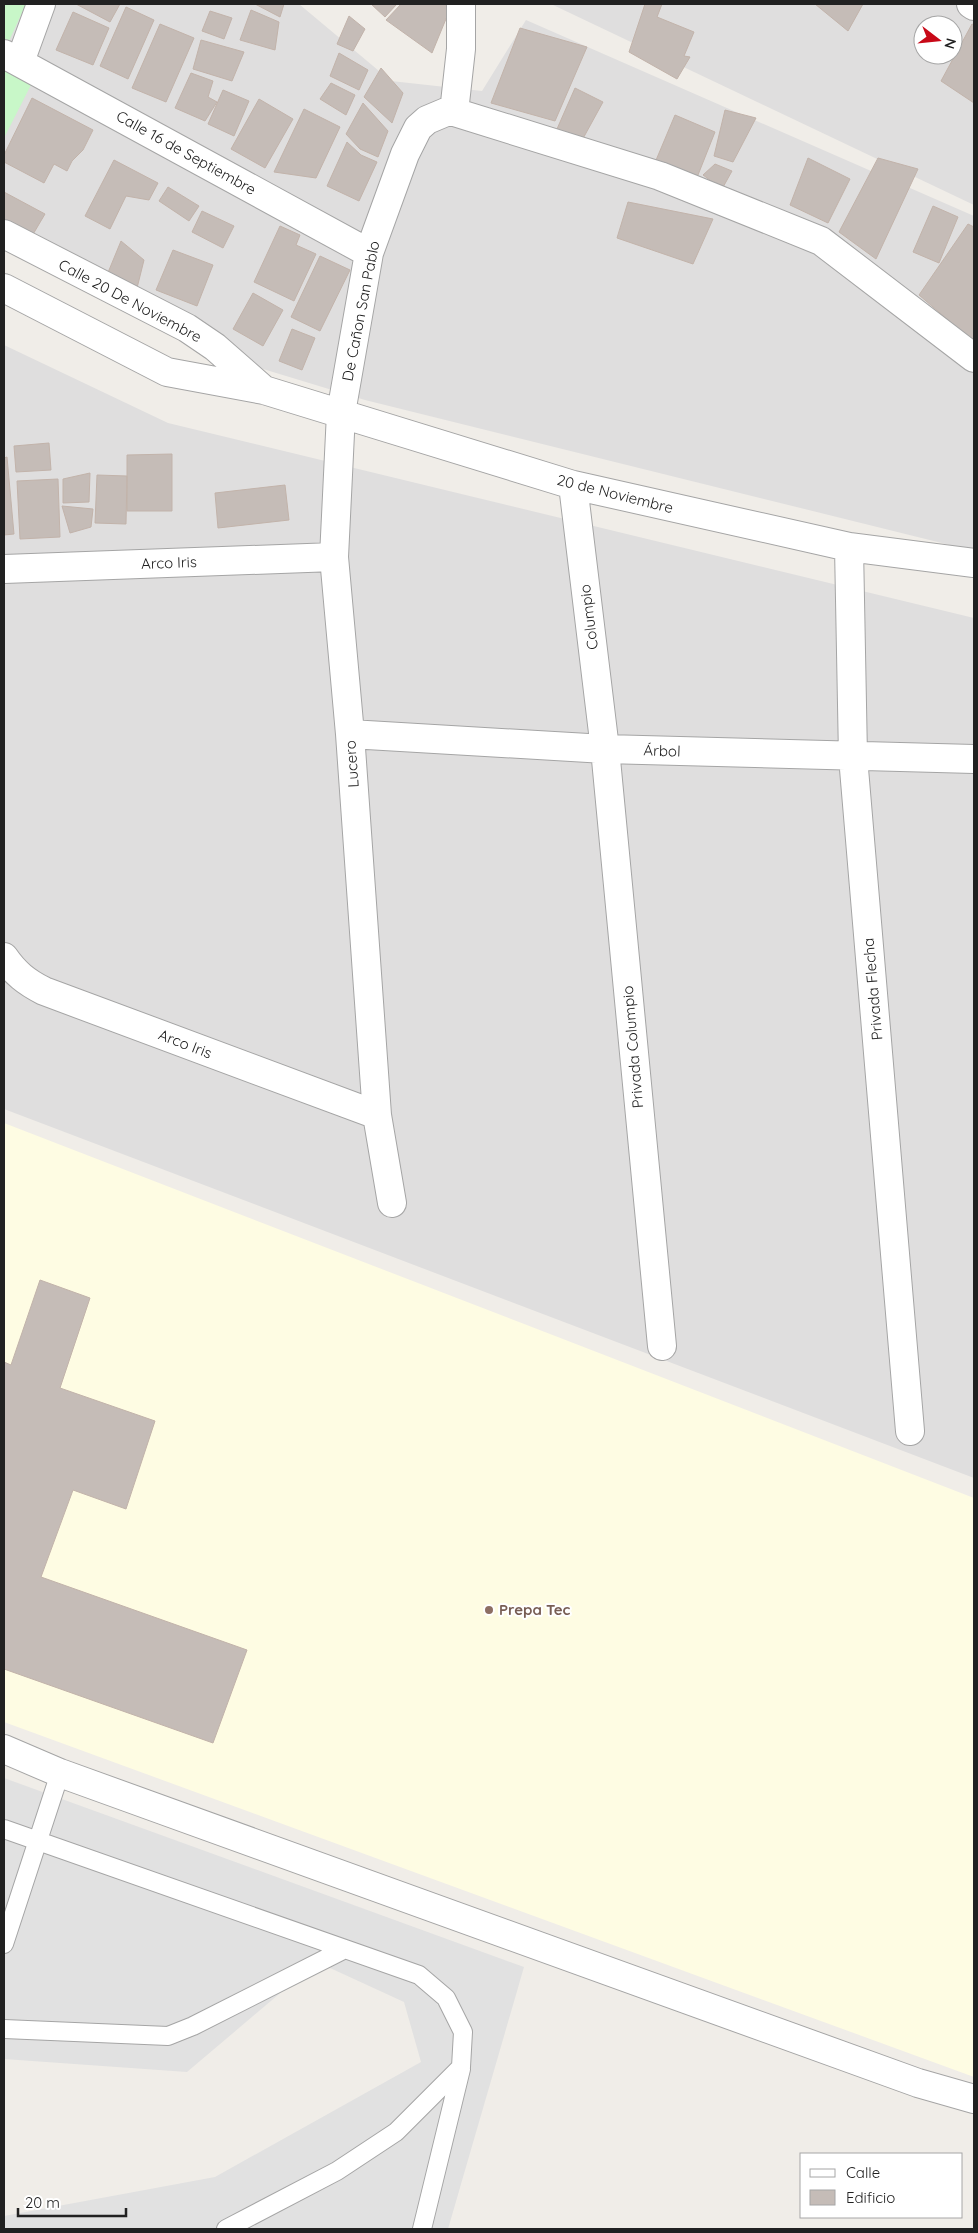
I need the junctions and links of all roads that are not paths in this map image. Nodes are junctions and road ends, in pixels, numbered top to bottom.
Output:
1 (41, 4) edge
2 (461, 4) edge
3 (971, 4) edge
4 (974, 6) edge
5 (9, 58) edge
6 (454, 112) junction
7 (4, 234) edge
8 (369, 253) junction
9 (4, 288) edge
10 (974, 358) edge
11 (264, 390) junction
12 (341, 413) junction
13 (574, 485) junction
14 (849, 547) junction
15 (334, 557) junction
16 (974, 563) edge
17 (4, 569) edge
18 (350, 734) junction
19 (605, 749) junction
20 (853, 757) junction
21 (974, 759) edge
22 (4, 957) edge
23 (377, 1116) junction
24 (392, 1203) dead end
25 (662, 1346) dead end
26 (910, 1431) dead end
27 (4, 1749) edge
28 (60, 1773) junction
29 (4, 1829) edge
30 (38, 1839) junction
31 (4, 1944) edge
32 (345, 1949) junction
33 (4, 2029) edge
34 (461, 2067) junction
35 (974, 2099) edge
36 (226, 2229) edge
37 (422, 2229) edge

1 - 5 street
2 - 6 street
3 - 4 street
5 - 8 street, Calle 16 de Septiembre
6 - 8 street, De Cañon San Pablo
6 - 10 street
7 - 11 street, Calle 20 De Noviembre
8 - 12 street, De Cañon San Pablo
9 - 11 street
11 - 12 street, 20 de Noviembre
12 - 13 street, 20 de Noviembre
12 - 15 street, Lucero
13 - 14 street, 20 de Noviembre
13 - 19 street, Columpio
14 - 16 street, 20 de Noviembre
14 - 20 street, Privada Flecha
15 - 17 street, Arco Iris
15 - 18 street, Lucero
18 - 19 street, Árbol
18 - 23 street, Lucero
19 - 20 street, Árbol
19 - 25 street, Privada Columpio
20 - 21 street, Árbol
20 - 26 street, Privada Flecha
22 - 23 street, Arco Iris
23 - 24 street, Lucero
27 - 28 street
28 - 30 lane
28 - 35 street
29 - 30 lane
30 - 31 lane
30 - 32 lane
32 - 33 lane
32 - 34 lane
34 - 36 lane
34 - 37 lane

